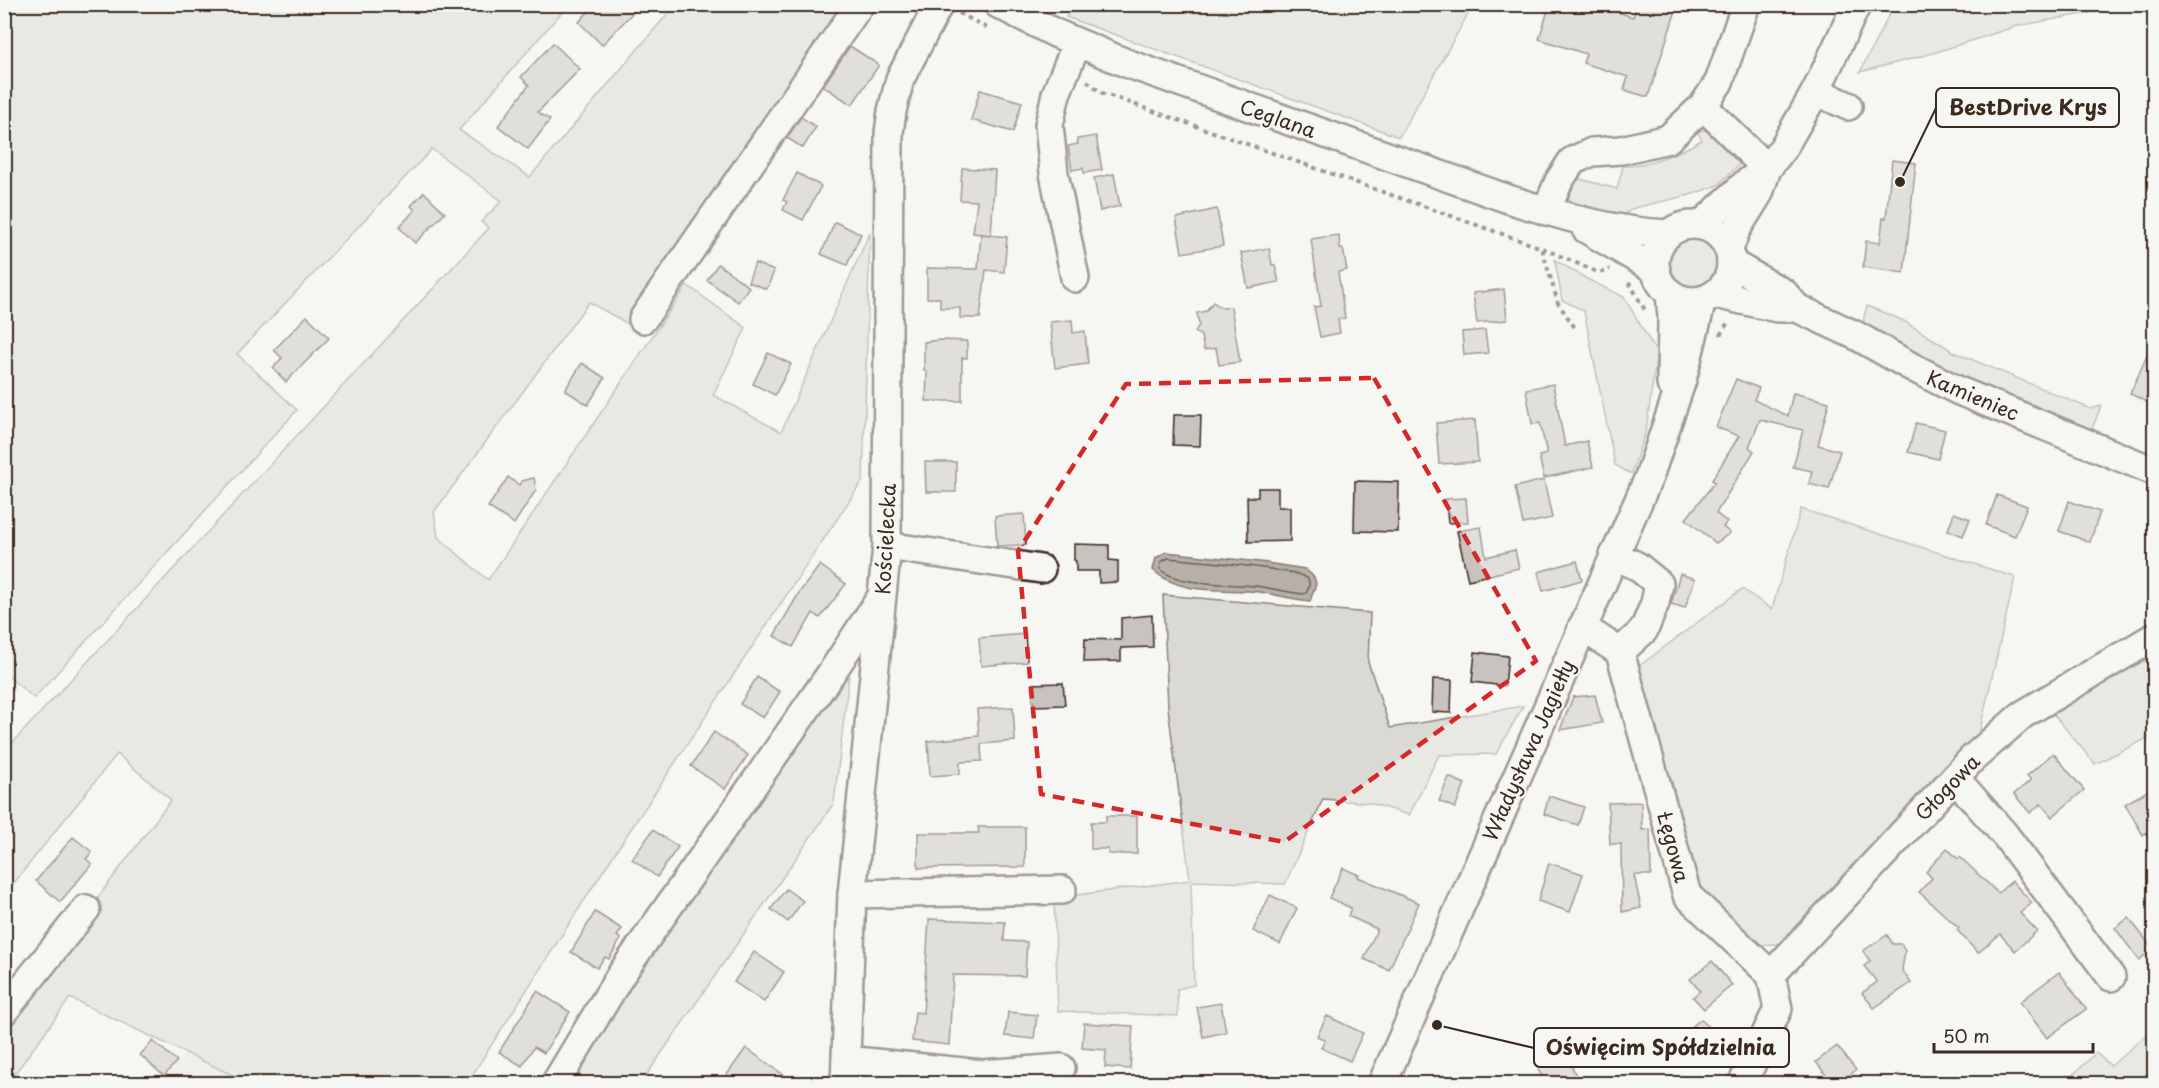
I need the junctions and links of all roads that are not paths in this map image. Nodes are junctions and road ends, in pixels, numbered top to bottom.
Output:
1 (860, 4) edge
2 (939, 4) edge
3 (998, 4) edge
4 (1746, 4) edge
5 (1857, 4) edge
6 (1072, 55) junction
7 (1816, 91) junction
8 (1702, 106) junction
9 (1848, 106) dead end
10 (1767, 169) junction
11 (1555, 214) junction
12 (1701, 225) junction
13 (1668, 234) junction
14 (1730, 256) junction
15 (1656, 270) junction
16 (1075, 278) dead end
17 (1670, 292) junction
18 (1709, 297) junction
19 (1797, 308) junction
20 (644, 319) dead end
21 (1670, 415) junction
22 (2154, 471) edge
23 (887, 546) junction
24 (1614, 555) junction
25 (1041, 569) dead end
26 (882, 595) junction
27 (1582, 627) junction
28 (2154, 637) edge
29 (1620, 652) junction
30 (1955, 778) junction
31 (1062, 890) dead end
32 (852, 894) junction
33 (86, 909) dead end
34 (1771, 975) junction
35 (2111, 977) dead end
36 (4, 1011) edge
37 (1061, 1068) dead end
38 (846, 1072) edge
39 (555, 1083) edge
40 (1382, 1083) edge
41 (1742, 1083) edge

1 - 20 street
2 - 23 street, Kościelecka
3 - 6 street, Ceglana
4 - 8 street
5 - 7 street
6 - 11 street, Ceglana
6 - 16 street
7 - 9 street
7 - 10 street
8 - 10 street
8 - 11 street
10 - 12 street
10 - 14 street
11 - 13 street, Ceglana
11 - 15 street, Ceglana
12 - 13 street
12 - 14 street
13 - 15 street
14 - 18 street
14 - 19 street, Kamieniec
15 - 17 street
17 - 18 street
17 - 21 street, Władysława Jagiełły
18 - 19 street, Kamieniec
18 - 21 street, Władysława Jagiełły
19 - 22 street, Kamieniec
21 - 24 street, Władysława Jagiełły
23 - 25 street
23 - 26 street, Kościelecka
24 - 27 street, Władysława Jagiełły
24 - 29 street
26 - 32 street, Kościelecka
26 - 39 street
27 - 29 street
27 - 40 street, Władysława Jagiełły
28 - 30 street, Głogowa
29 - 34 street, Łęgowa
30 - 34 street, Głogowa
30 - 35 street
31 - 32 street
32 - 38 street, Kościelecka
33 - 36 street
34 - 41 street
37 - 38 street

